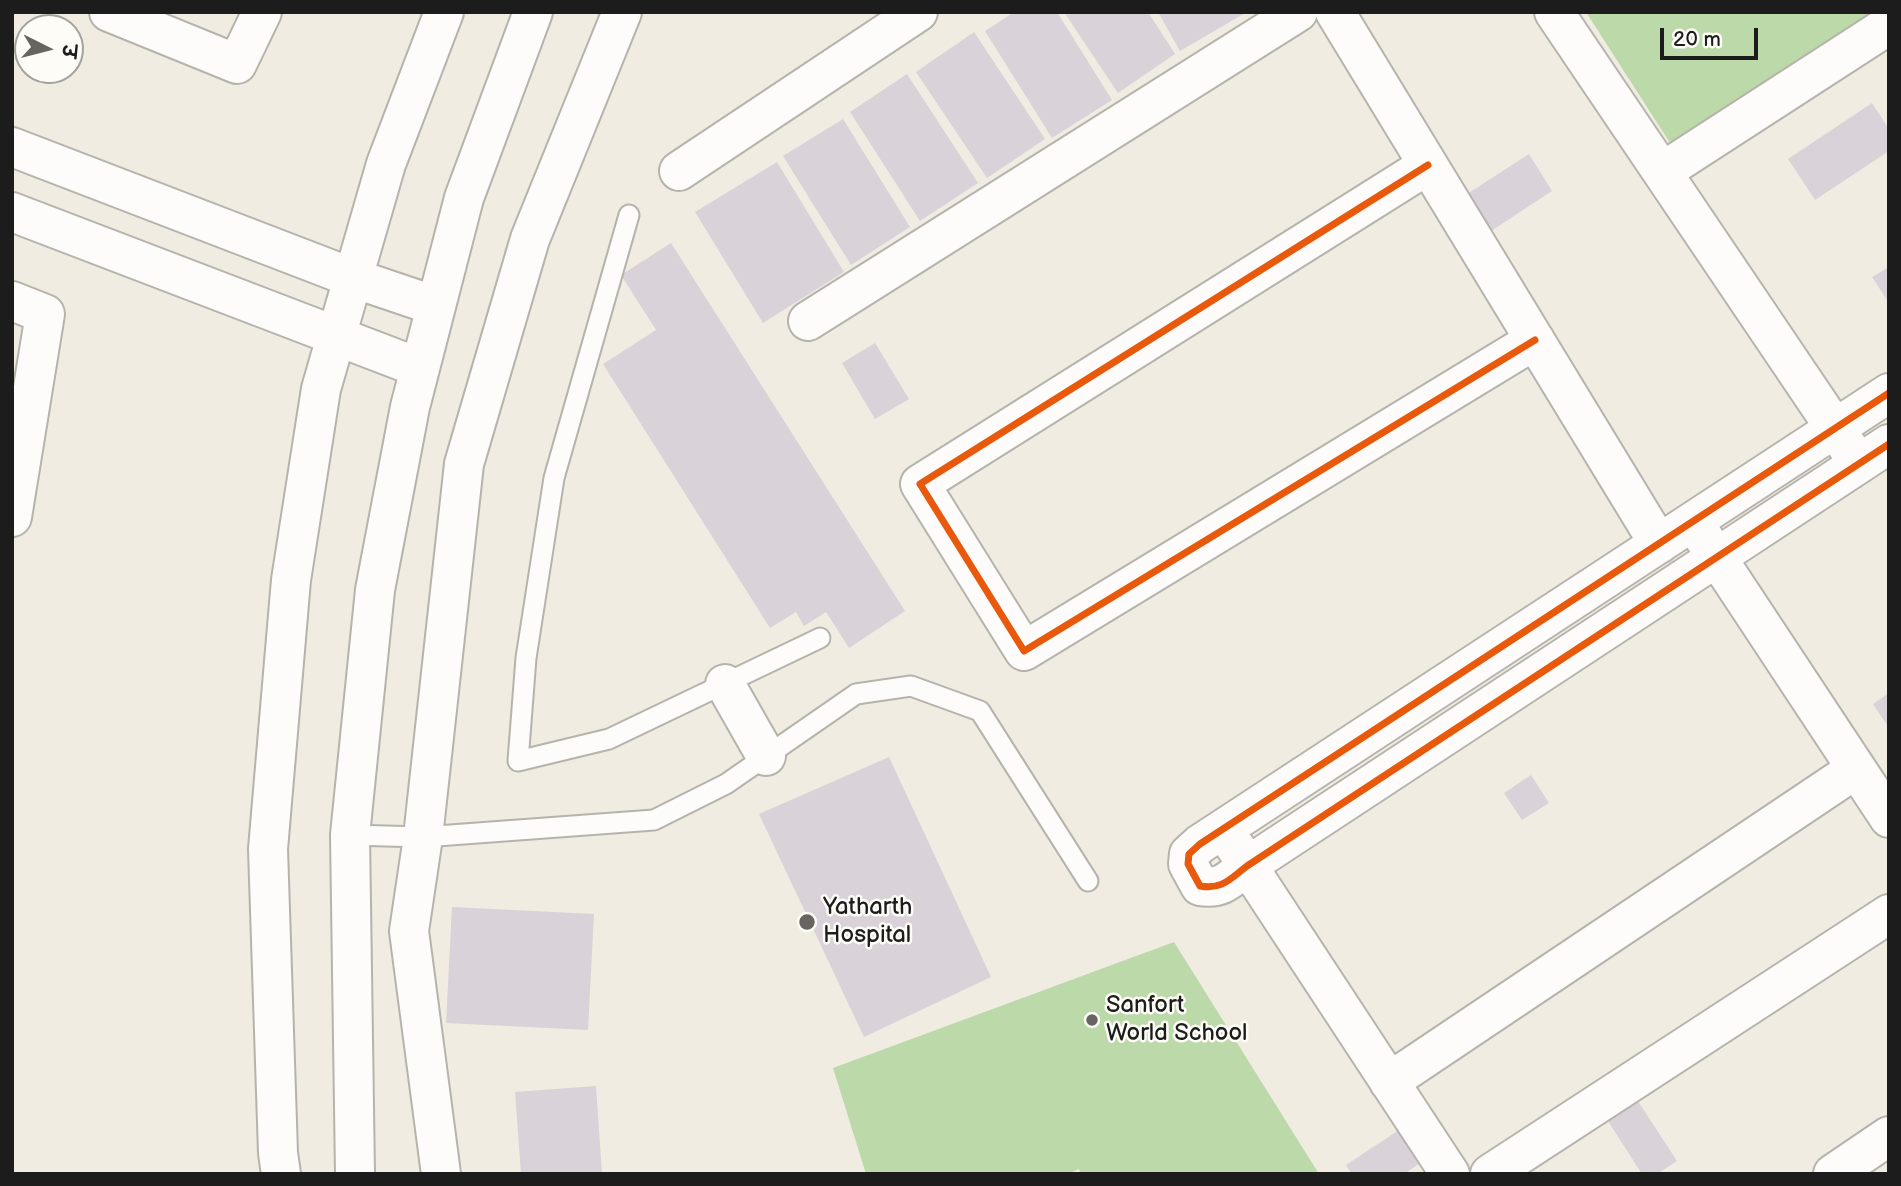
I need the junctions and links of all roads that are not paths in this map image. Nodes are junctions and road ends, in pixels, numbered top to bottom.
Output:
1 (109, 12) edge
2 (262, 12) edge
3 (444, 12) edge
4 (533, 12) edge
5 (622, 12) edge
6 (1298, 12) edge
7 (1335, 12) edge
8 (1555, 12) edge
9 (915, 13) edge
10 (1889, 25) edge
11 (12, 147) edge
12 (1428, 164) junction
13 (679, 171) dead end
14 (1662, 172) junction
15 (12, 212) edge
16 (629, 215) dead end
17 (353, 278) junction
18 (12, 301) edge
19 (436, 306) junction
20 (808, 321) dead end
21 (336, 337) junction
22 (1535, 340) junction
23 (420, 368) junction
24 (1889, 393) edge
25 (1835, 429) junction
26 (1874, 454) edge
27 (12, 517) edge
28 (1694, 521) junction
29 (1659, 544) junction
30 (1716, 558) junction
31 (820, 638) dead end
32 (725, 684) junction
33 (766, 756) junction
34 (1856, 769) junction
35 (1889, 818) edge
36 (1223, 829) junction
37 (350, 835) junction
38 (424, 837) junction
39 (1247, 866) junction
40 (1088, 881) dead end
41 (1889, 915) edge
42 (1389, 1082) junction
43 (1889, 1136) edge
44 (281, 1174) edge
45 (355, 1174) edge
46 (441, 1174) edge
47 (1450, 1174) edge
48 (1490, 1174) edge
49 (1833, 1174) edge

1 - 2 street
3 - 17 street
4 - 19 street
5 - 38 street
6 - 20 street
7 - 12 street
8 - 14 street
9 - 13 street
10 - 14 street
11 - 17 street
12 - 22 street
12 - 22 street
14 - 25 street
15 - 21 street
16 - 32 lane
17 - 19 street
17 - 21 street
18 - 27 street
19 - 23 street
21 - 23 street
21 - 44 street
22 - 29 street
23 - 37 street
24 - 25 street
25 - 26 street
25 - 28 street
26 - 30 street
28 - 29 street
28 - 30 street
29 - 36 street
30 - 34 street
30 - 39 street
31 - 32 lane
32 - 33 street
33 - 38 lane
33 - 40 lane
34 - 35 street
34 - 42 street
36 - 39 street
36 - 39 street
37 - 38 lane
37 - 45 street
38 - 46 street
39 - 42 street
41 - 48 street
42 - 47 street
43 - 49 street

